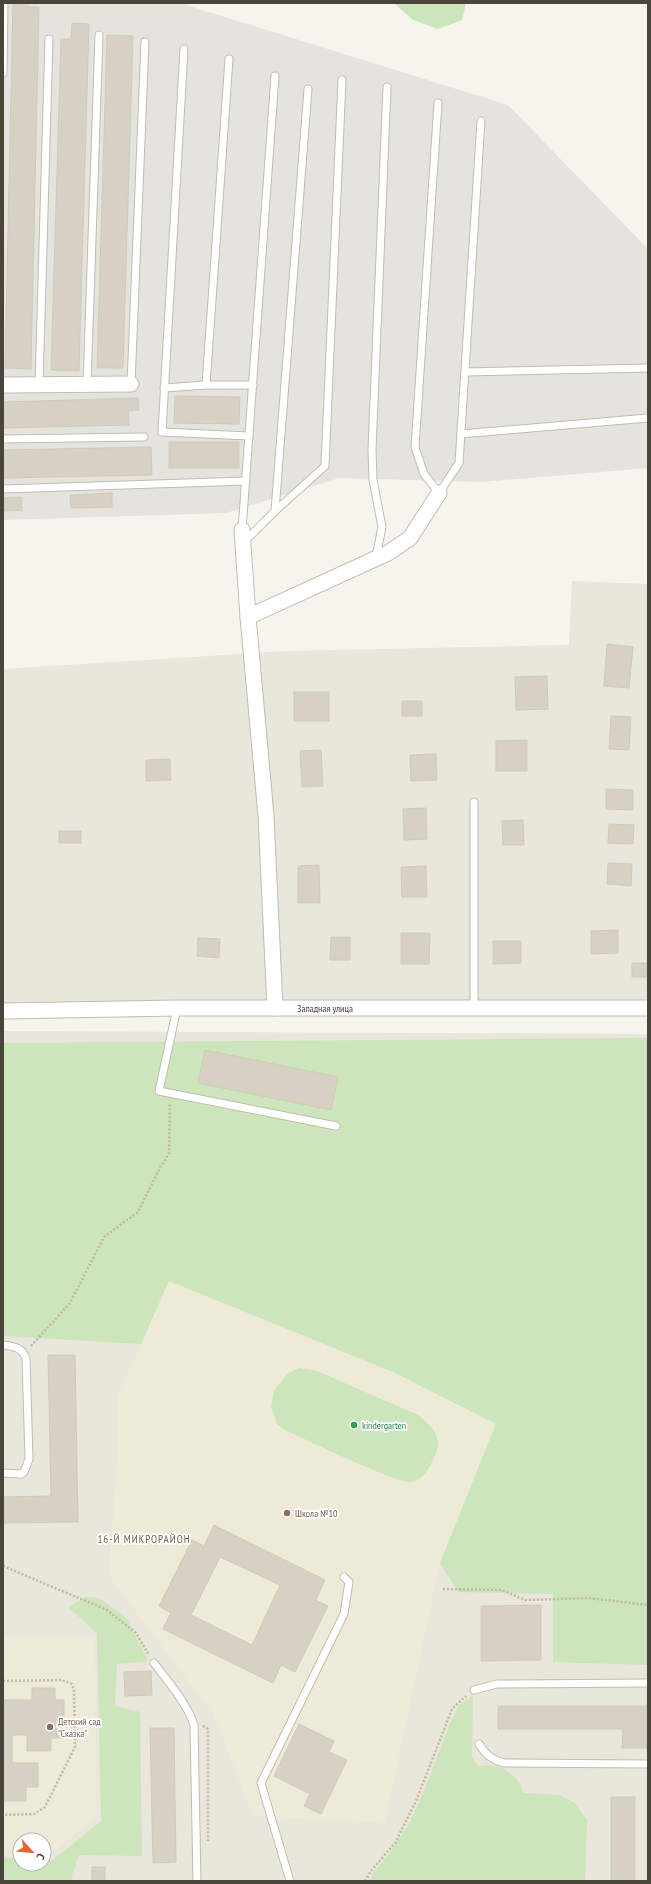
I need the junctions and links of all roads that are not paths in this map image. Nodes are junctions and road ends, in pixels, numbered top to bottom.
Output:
1 (4, 3) edge
2 (100, 35) dead end
3 (49, 39) dead end
4 (145, 42) dead end
5 (184, 49) dead end
6 (228, 58) dead end
7 (3, 73) edge
8 (275, 76) dead end
9 (342, 80) dead end
10 (387, 87) dead end
11 (308, 89) dead end
12 (438, 103) dead end
13 (481, 122) dead end
14 (648, 368) edge
15 (465, 372) junction
16 (131, 384) joint
17 (3, 385) edge
18 (39, 385) junction
19 (87, 385) junction
20 (206, 385) junction
21 (253, 385) junction
22 (164, 388) junction
23 (648, 418) edge
24 (461, 434) junction
25 (249, 436) junction
26 (144, 437) dead end
27 (3, 439) edge
28 (246, 481) junction
29 (3, 489) edge
30 (438, 493) junction
31 (275, 511) junction
32 (243, 536) junction
33 (376, 557) junction
34 (248, 617) junction
35 (474, 802) dead end
36 (177, 1008) junction
37 (275, 1008) junction
38 (648, 1008) edge
39 (474, 1009) junction
40 (3, 1011) edge
41 (336, 1126) dead end
42 (3, 1345) edge
43 (3, 1473) edge
44 (344, 1577) dead end
45 (154, 1663) road end
46 (648, 1683) edge
47 (474, 1690) road end
48 (479, 1744) dead end
49 (648, 1764) edge
50 (197, 1881) edge
51 (290, 1881) edge

1 - 7 lane
2 - 19 lane
3 - 18 lane
4 - 16 lane
5 - 22 lane
6 - 20 lane
8 - 21 lane
9 - 31 lane
10 - 33 lane
11 - 31 lane
12 - 30 lane
13 - 15 lane
14 - 15 lane
15 - 24 lane
16 - 19 street
17 - 18 street
18 - 19 street
20 - 21 lane
20 - 22 lane
21 - 25 lane
22 - 25 lane
23 - 24 lane
24 - 30 lane
25 - 28 lane
26 - 27 lane
28 - 29 lane
28 - 32 lane
30 - 33 street
31 - 32 lane
32 - 34 street
33 - 34 street
34 - 37 street
35 - 39 lane
36 - 37 street, Западная улица
36 - 40 street, Западная улица
36 - 41 lane
37 - 39 street, Западная улица
38 - 39 street, Западная улица
42 - 43 lane
44 - 51 lane
45 - 50 lane
46 - 47 lane
48 - 49 lane

